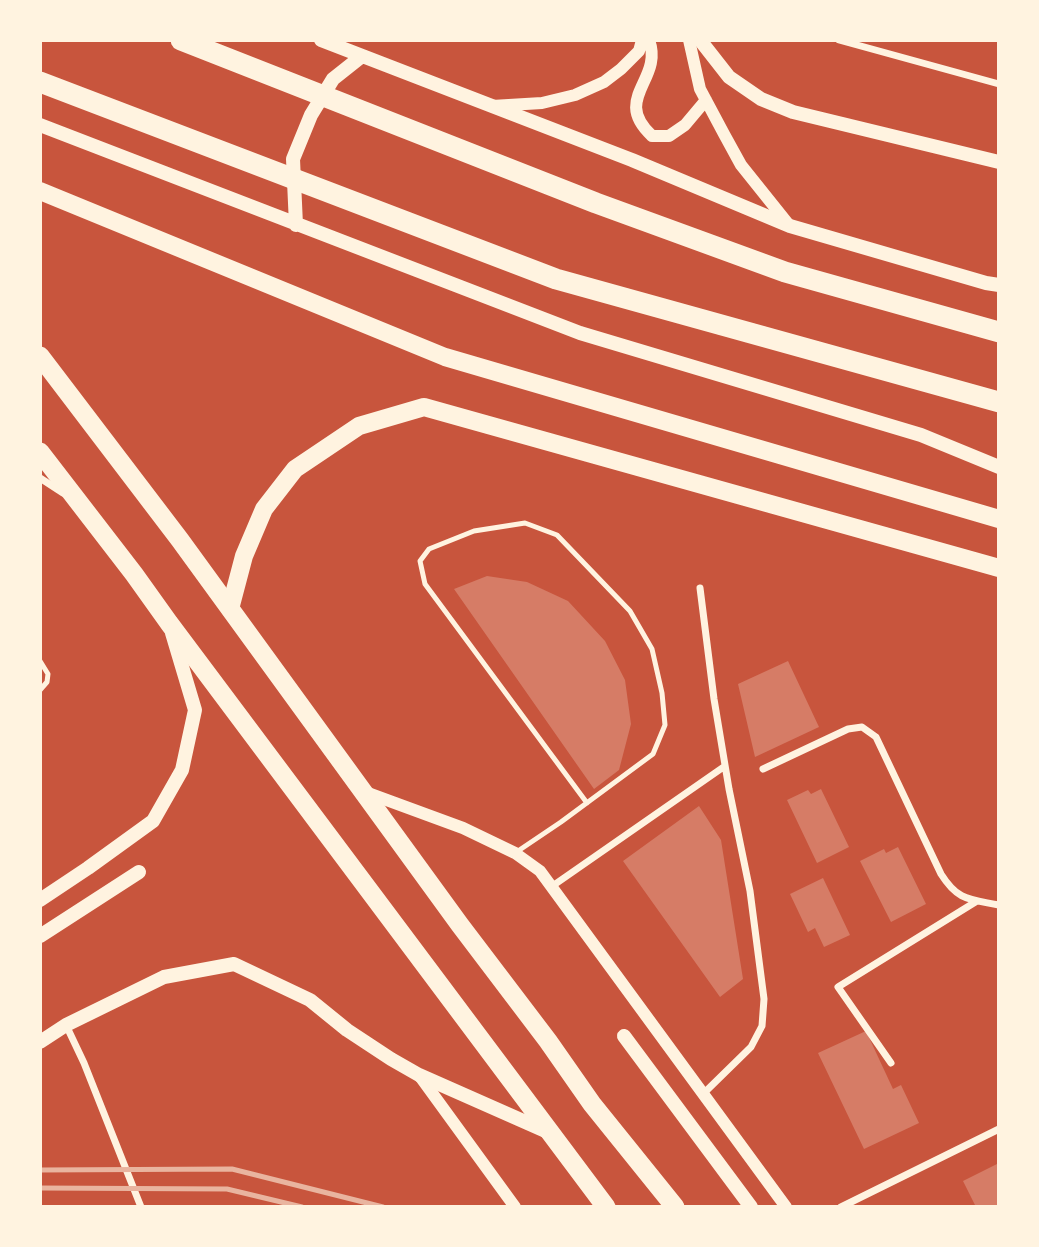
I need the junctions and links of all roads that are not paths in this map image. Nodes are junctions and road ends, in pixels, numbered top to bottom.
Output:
1 (181, 40) edge
2 (321, 40) edge
3 (642, 40) edge
4 (649, 40) edge
5 (689, 40) edge
6 (700, 40) edge
7 (839, 40) edge
8 (362, 56) junction
9 (40, 82) edge
10 (999, 83) edge
11 (706, 100) junction
12 (492, 106) junction
13 (40, 125) edge
14 (999, 162) edge
15 (40, 191) edge
16 (296, 225) junction
17 (790, 226) junction
18 (999, 285) edge
19 (999, 332) edge
20 (40, 356) edge
21 (999, 402) edge
22 (40, 452) edge
23 (999, 467) edge
24 (40, 478) edge
25 (81, 505) junction
26 (999, 520) edge
27 (999, 568) edge
28 (700, 589) dead end
29 (230, 609) junction
30 (169, 623) junction
31 (40, 661) edge
32 (40, 690) edge
33 (725, 766) junction
34 (763, 769) dead end
35 (363, 791) junction
36 (587, 803) junction
37 (515, 853) junction
38 (139, 873) dead end
39 (551, 887) junction
40 (40, 900) edge
41 (978, 901) junction
42 (999, 905) edge
43 (40, 936) edge
44 (66, 1025) junction
45 (624, 1036) dead end
46 (40, 1042) edge
47 (891, 1063) dead end
48 (419, 1075) junction
49 (703, 1094) junction
50 (999, 1129) edge
51 (549, 1132) junction
52 (141, 1207) edge
53 (515, 1207) edge
54 (606, 1207) edge
55 (675, 1207) edge
56 (751, 1207) edge
57 (786, 1207) edge
58 (841, 1207) edge

1 - 19 highway
2 - 8 main road
3 - 12 street
4 - 11 street
5 - 11 street
6 - 14 main road
7 - 10 street
8 - 12 main road
8 - 16 main road
9 - 21 highway
11 - 17 street
12 - 17 main road
13 - 16 main road
15 - 26 main road
16 - 23 main road
17 - 18 main road
20 - 29 highway
22 - 25 highway
24 - 25 street
25 - 30 highway
27 - 29 main road
28 - 33 street
29 - 35 highway
30 - 40 main road
30 - 51 highway
31 - 32 lane
33 - 39 street
33 - 49 street
34 - 41 street
35 - 37 street
35 - 55 highway
36 - 36 lane
36 - 37 lane
37 - 39 street
38 - 43 main road
39 - 49 street
41 - 42 street
41 - 47 street
44 - 46 main road
44 - 48 main road
44 - 52 street
45 - 56 main road
48 - 51 main road
48 - 53 street
49 - 57 street
50 - 58 street
51 - 54 highway

